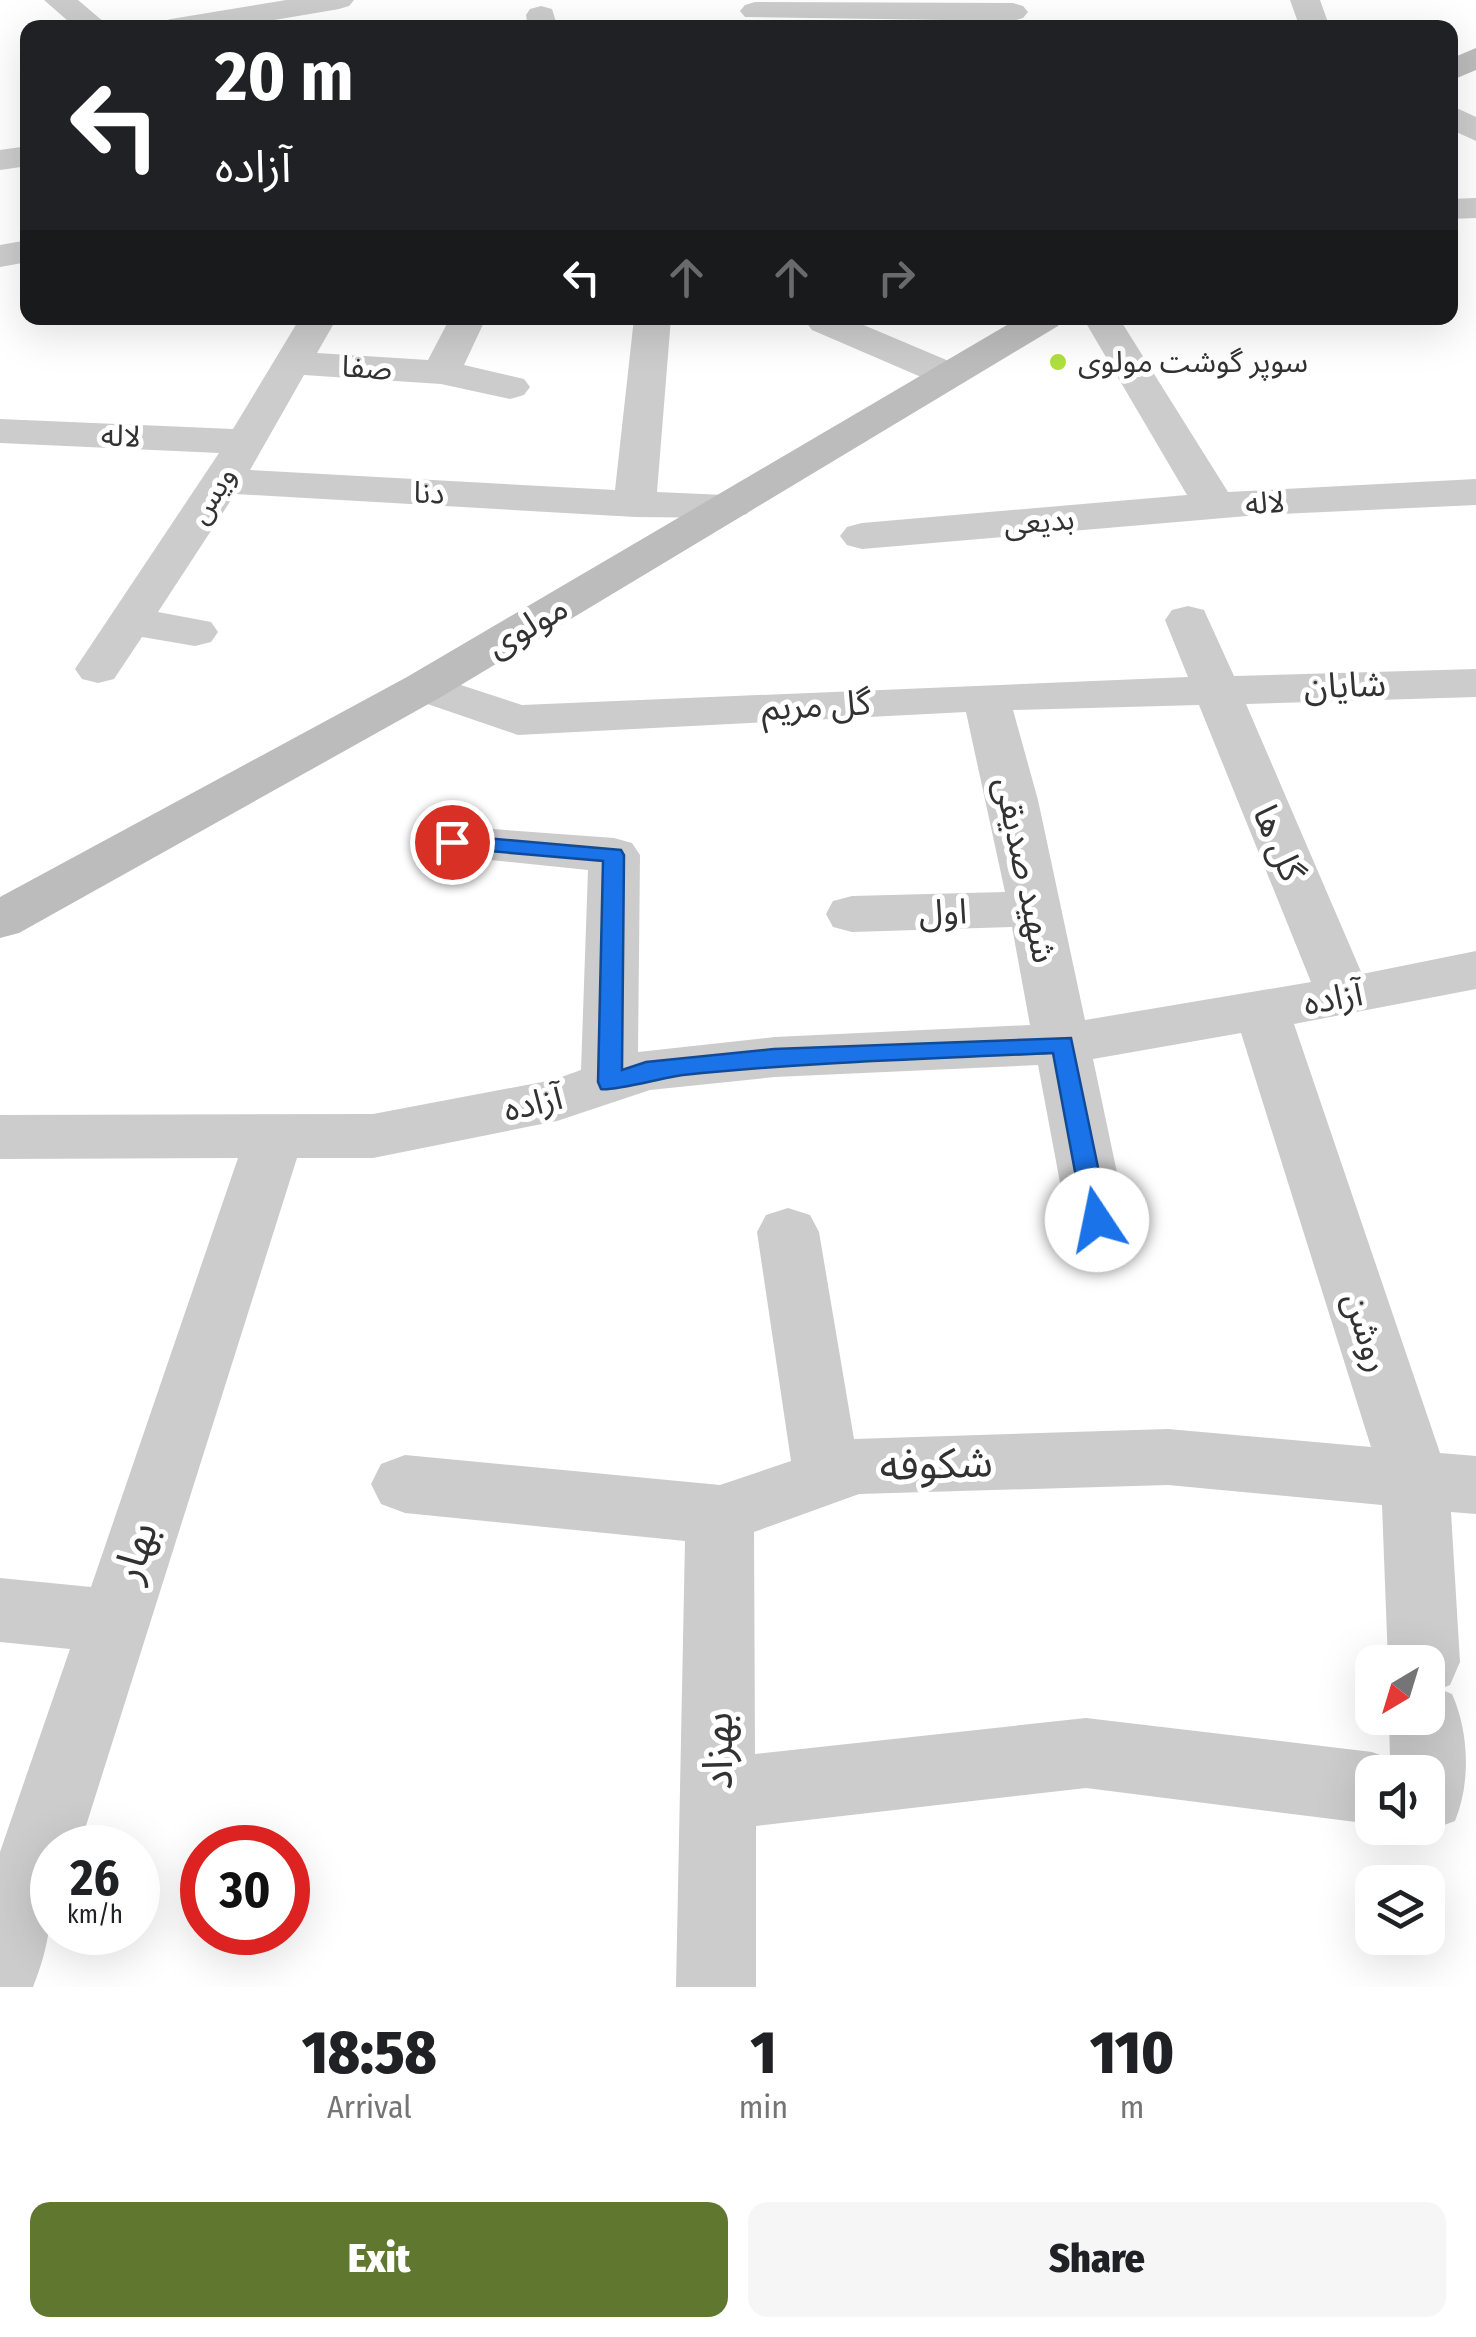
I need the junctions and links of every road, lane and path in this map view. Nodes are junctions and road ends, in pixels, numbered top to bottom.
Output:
1 (59, 0) edge
2 (350, 5) edge
3 (755, 11) dead end
4 (1013, 13) edge
5 (85, 20) edge
6 (233, 20) edge
7 (314, 325) edge
8 (465, 325) edge
9 (652, 325) edge
10 (832, 325) edge
11 (1033, 325) edge
12 (1105, 325) edge
13 (293, 363) junction
14 (442, 372) junction
15 (949, 375) junction
16 (510, 386) dead end
17 (0, 431) edge
18 (243, 442) junction
19 (223, 481) junction
20 (1476, 492) edge
21 (636, 504) junction
22 (732, 506) junction
23 (1215, 506) junction
24 (862, 536) dead end
25 (1188, 620) dead end
26 (129, 622) junction
27 (195, 632) dead end
28 (98, 669) dead end
29 (1476, 682) edge
30 (424, 687) junction
31 (1214, 689) junction
32 (986, 697) junction
33 (452, 842) dead end
34 (1035, 909) junction
35 (852, 914) dead end
36 (0, 920) edge
37 (1476, 970) edge
38 (1344, 996) junction
39 (1262, 1011) junction
40 (1062, 1044) junction
41 (610, 1082) junction
42 (275, 1136) junction
43 (0, 1137) edge
44 (1097, 1220) dead end
45 (788, 1232) dead end
46 (828, 1477) junction
47 (1445, 1483) edge
48 (405, 1484) dead end
49 (720, 1515) junction
50 (0, 1610) edge
51 (112, 1621) junction
52 (1426, 1645) edge
53 (1355, 1786) edge
54 (718, 1794) junction
55 (0, 1969) edge
56 (716, 1987) edge

1 - 5 street
2 - 6 street
3 - 4 street
7 - 13 street, ویس
8 - 14 street, صفا
9 - 21 street
10 - 15 street
11 - 15 main road, مولوی
12 - 23 street, لاله
13 - 14 street, صفا
13 - 18 street, ویس
14 - 16 street, صفا
15 - 22 main road, مولوی
17 - 18 street, لاله
18 - 19 street, ویس
19 - 21 street, دنا
19 - 26 street, ویس
20 - 23 street, لاله
21 - 22 street, دنا
22 - 30 main road, مولوی
23 - 24 street, بدیعی
25 - 31 street, گل ها
26 - 27 street
26 - 28 street, ویس
29 - 31 street, شایان
30 - 32 street, گل مریم
30 - 36 main road, مولوی
31 - 32 street, گل مریم
31 - 38 street, گل ها
32 - 34 street, شهید صدیقی
33 - 41 street
34 - 35 street, اول
34 - 40 street, شهید صدیقی
37 - 38 street, آزاده
38 - 39 street, آزاده
39 - 40 street, آزاده
39 - 47 street, روشن
40 - 41 street, آزاده
40 - 44 street, شهید صدیقی
41 - 42 street, آزاده
42 - 43 street, آزاده
42 - 51 street, بهار
45 - 46 street
46 - 47 street, شکوفه
46 - 49 street, شکوفه
47 - 52 street, روشن
48 - 49 street, شکوفه
49 - 54 street, بهزاد
50 - 51 street
51 - 55 street, بهار
53 - 54 street
54 - 56 street, بهزاد

